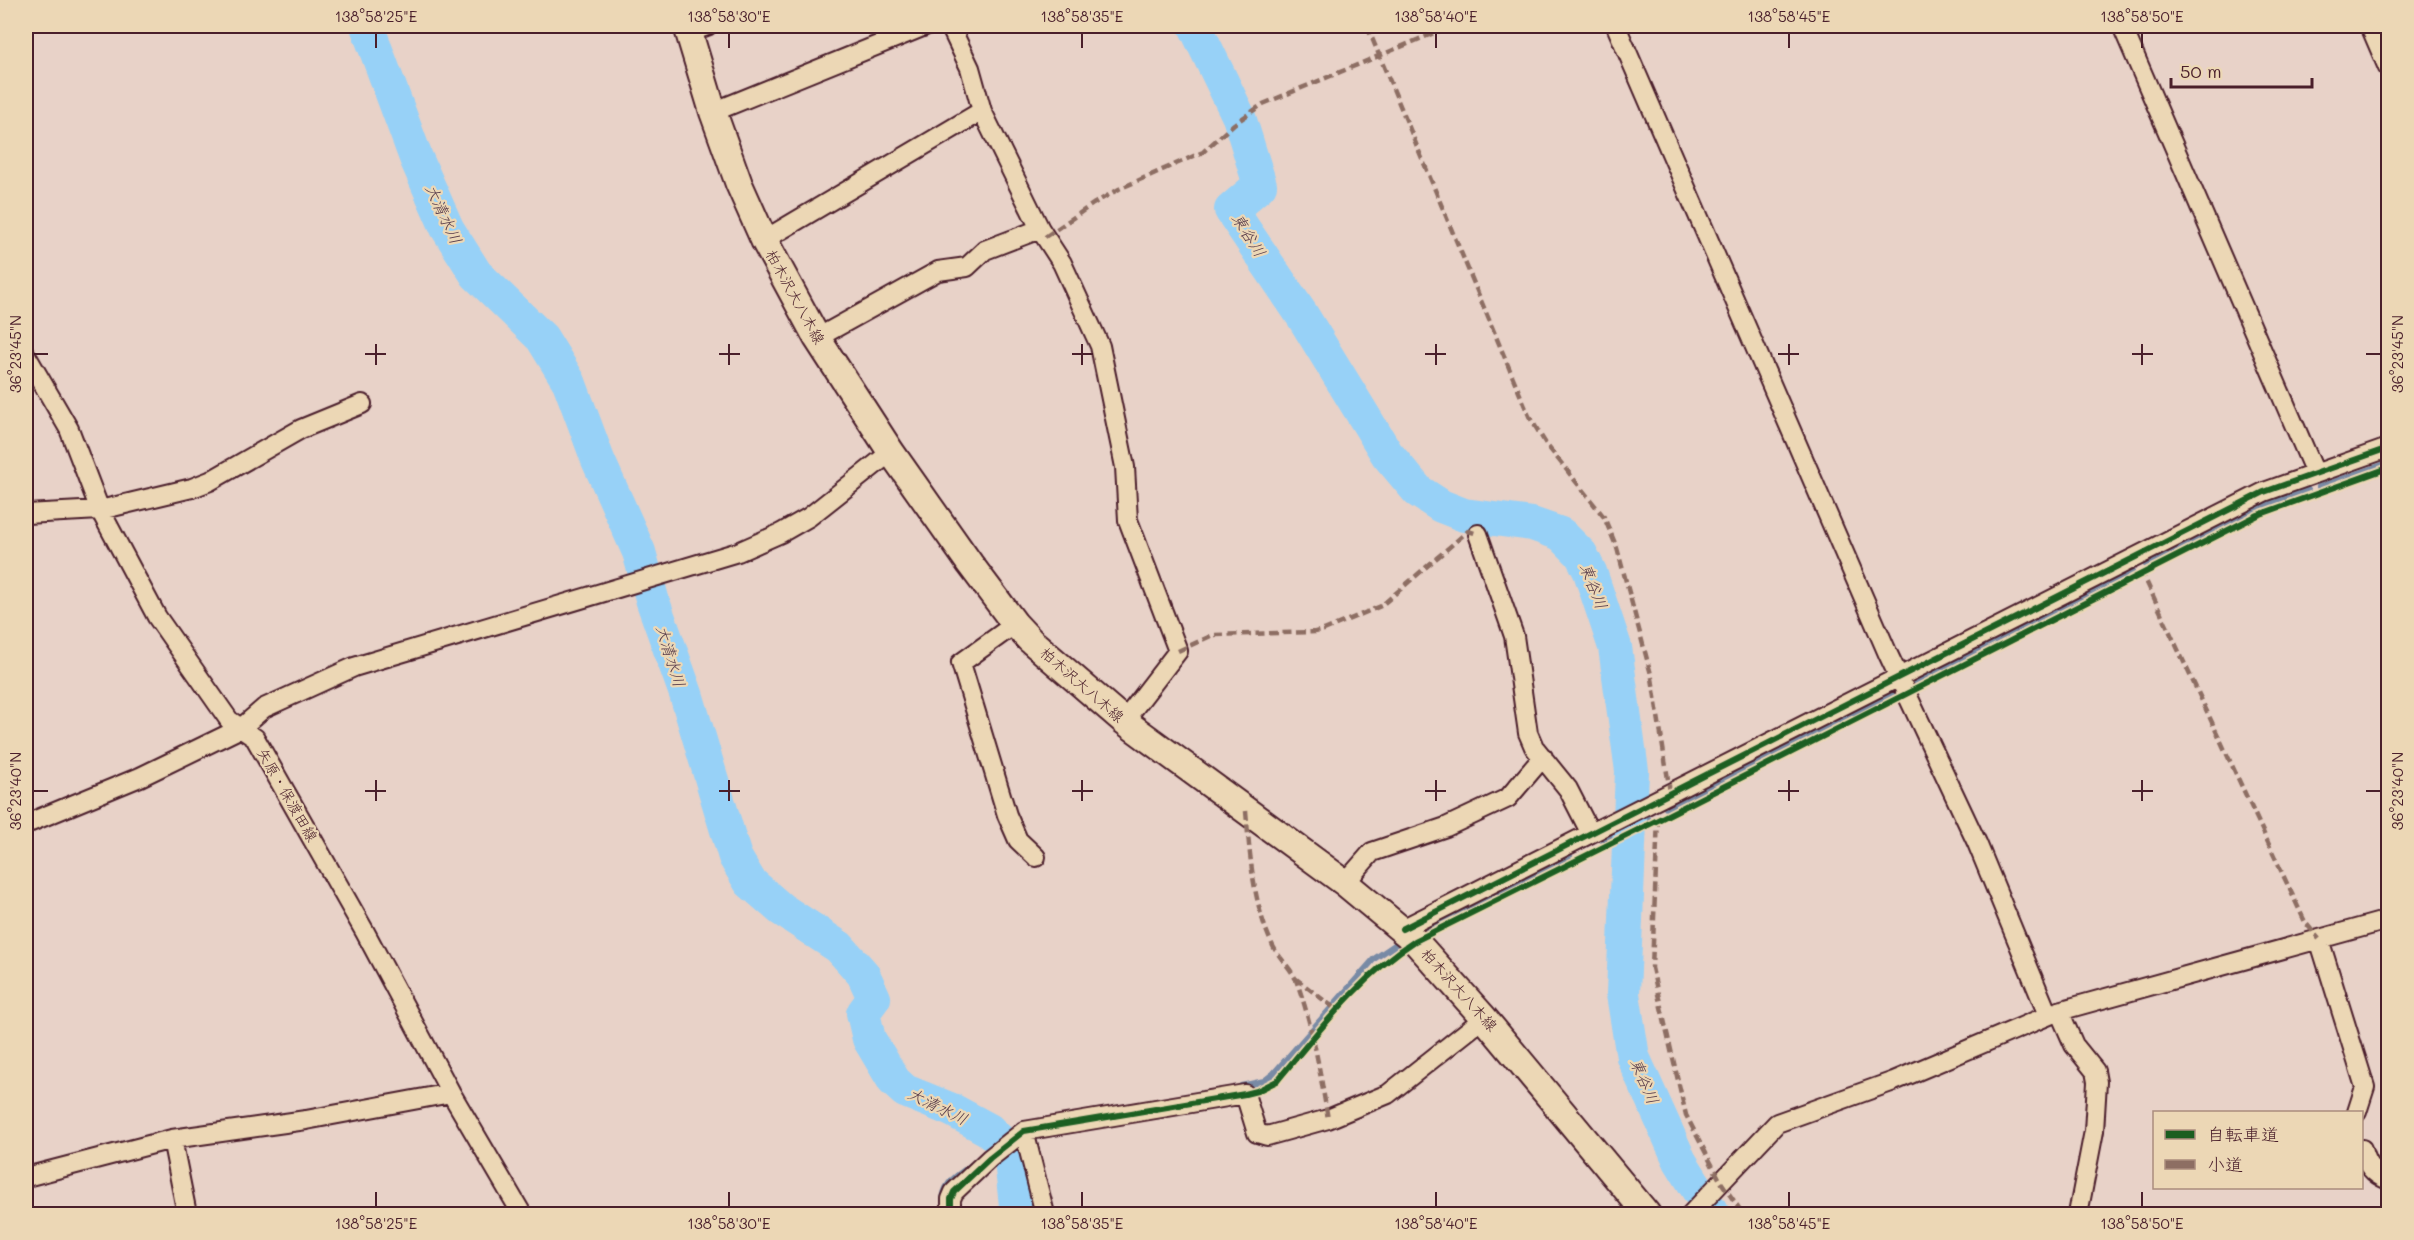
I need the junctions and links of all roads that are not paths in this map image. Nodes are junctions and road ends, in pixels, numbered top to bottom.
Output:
1 (926, 26) edge
2 (950, 26) edge
3 (1616, 26) edge
4 (2121, 26) edge
5 (2370, 26) edge
6 (695, 28) edge
7 (2388, 68) edge
8 (982, 111) junction
9 (713, 112) junction
10 (1040, 229) junction
11 (764, 240) junction
12 (817, 338) junction
13 (26, 356) edge
14 (362, 404) dead end
15 (2388, 448) edge
16 (891, 452) junction
17 (2315, 473) junction
18 (100, 510) junction
19 (26, 514) edge
20 (1478, 534) dead end
21 (1015, 624) junction
22 (1900, 677) junction
23 (1124, 721) junction
24 (241, 728) junction
25 (1543, 757) junction
26 (26, 824) edge
27 (1595, 830) junction
28 (1036, 857) dead end
29 (1345, 883) junction
30 (2388, 920) edge
31 (1402, 929) junction
32 (2319, 939) junction
33 (2054, 1013) junction
34 (1484, 1018) junction
35 (451, 1093) junction
36 (2358, 1111) edge
37 (1021, 1133) junction
38 (172, 1139) junction
39 (2363, 1156) edge
40 (26, 1177) edge
41 (2388, 1180) edge
42 (1693, 1213) edge
43 (187, 1215) edge
44 (522, 1215) edge
45 (951, 1215) edge
46 (1045, 1215) edge
47 (1647, 1215) edge
48 (2078, 1215) edge

1 - 9 street
2 - 8 street
3 - 22 street
4 - 17 street
5 - 7 street
6 - 9 main road, 柏木沢大八木線
8 - 10 street
8 - 11 street
9 - 11 main road, 柏木沢大八木線
10 - 12 street
10 - 23 street
11 - 12 main road, 柏木沢大八木線
12 - 16 main road, 柏木沢大八木線
13 - 18 street, 矢原・保渡田線
14 - 18 street
15 - 17 street
16 - 21 main road, 柏木沢大八木線
16 - 24 street
17 - 22 street
18 - 19 street
18 - 24 street, 矢原・保渡田線
20 - 25 street
21 - 23 main road, 柏木沢大八木線
21 - 28 street
22 - 27 street
22 - 33 street
23 - 29 main road, 柏木沢大八木線
24 - 26 street
24 - 35 street, 矢原・保渡田線
25 - 27 street
25 - 29 street
27 - 31 street
29 - 31 main road, 柏木沢大八木線
30 - 32 street
31 - 34 main road, 柏木沢大八木線
32 - 33 street
32 - 36 street
33 - 42 street
33 - 48 street
34 - 37 street
34 - 47 main road, 柏木沢大八木線
35 - 38 street
35 - 44 street, 矢原・保渡田線
37 - 45 street
37 - 46 street
38 - 40 street
38 - 43 street
39 - 41 street

